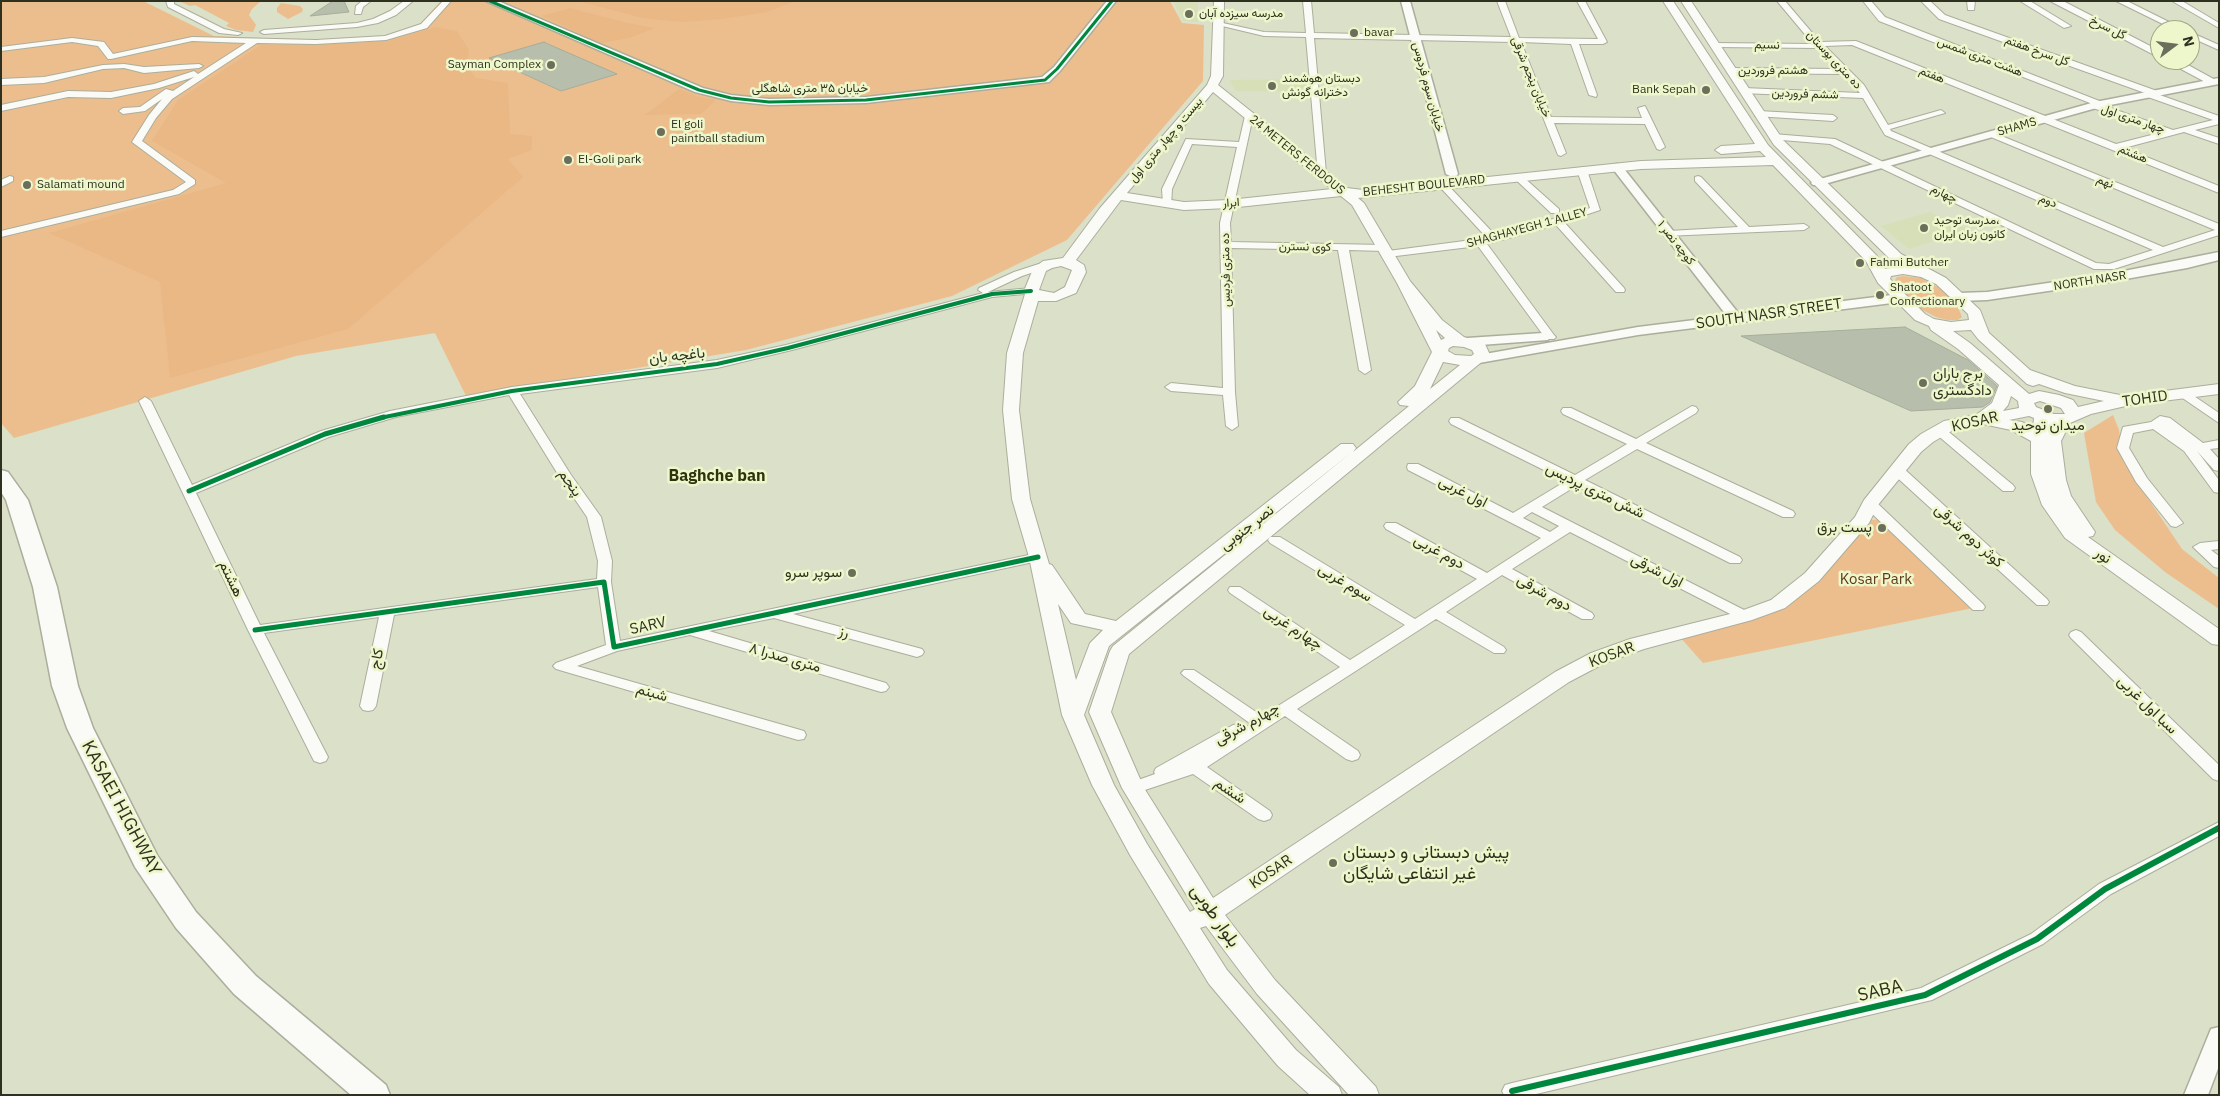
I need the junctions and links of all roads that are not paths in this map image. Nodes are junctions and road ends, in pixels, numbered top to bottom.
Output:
1 (170, 1) edge
2 (367, 1) edge
3 (409, 1) edge
4 (447, 1) edge
5 (490, 1) edge
6 (1112, 1) edge
7 (1219, 1) edge
8 (1307, 1) edge
9 (1405, 1) edge
10 (1501, 1) edge
11 (1581, 1) edge
12 (1781, 1) edge
13 (1867, 1) edge
14 (1925, 1) edge
15 (2024, 1) edge
16 (2055, 1) edge
17 (2069, 1) edge
18 (2120, 1) edge
19 (2176, 1) edge
20 (1669, 2) edge
21 (1687, 2) edge
22 (358, 12) dead end
23 (2160, 20) edge
24 (291, 22) dead end
25 (1218, 24) junction
26 (2067, 26) dead end
27 (2219, 26) edge
28 (281, 32) junction
29 (1311, 34) junction
30 (1414, 37) junction
31 (1516, 39) junction
32 (2200, 39) edge
33 (256, 40) junction
34 (1574, 41) junction
35 (2150, 42) edge
36 (1714, 45) junction
37 (1819, 45) junction
38 (2219, 48) edge
39 (1, 49) edge
40 (2150, 50) edge
41 (220, 64) junction
42 (2200, 69) edge
43 (2192, 70) edge
44 (1731, 71) junction
45 (1846, 72) junction
46 (200, 76) junction
47 (2217, 81) edge
48 (1, 82) edge
49 (1212, 86) junction
50 (1744, 91) junction
51 (2151, 93) junction
52 (1593, 95) dead end
53 (1866, 96) junction
54 (2096, 104) junction
55 (1, 108) edge
56 (1642, 108) dead end
57 (123, 111) dead end
58 (1941, 113) dead end
59 (1758, 114) junction
60 (1249, 116) junction
61 (1833, 118) dead end
62 (2046, 119) junction
63 (1548, 120) junction
64 (2219, 120) edge
65 (1649, 121) junction
66 (1885, 128) junction
67 (2186, 130) junction
68 (2173, 133) junction
69 (1991, 135) junction
70 (1774, 136) junction
71 (2219, 141) edge
72 (1243, 144) junction
73 (1763, 146) junction
74 (1660, 147) dead end
75 (1740, 148) junction
76 (2116, 148) junction
77 (1934, 151) junction
78 (1561, 153) dead end
79 (1756, 161) junction
80 (1776, 161) junction
81 (1883, 165) junction
82 (1617, 167) junction
83 (1582, 170) junction
84 (1320, 173) junction
85 (1452, 174) junction
86 (1518, 177) junction
87 (1698, 178) dead end
88 (1817, 183) junction
89 (1442, 184) junction
90 (2219, 190) edge
91 (1344, 192) junction
92 (1118, 196) junction
93 (1168, 204) junction
94 (1229, 204) junction
95 (1556, 216) junction
96 (58, 220) junction
97 (1804, 227) dead end
98 (1, 229) edge
99 (1746, 230) junction
100 (2219, 230) edge
101 (1, 234) edge
102 (1669, 234) junction
103 (1494, 240) junction
104 (1481, 243) junction
105 (1225, 245) junction
106 (1343, 248) junction
107 (2162, 250) junction
108 (1386, 251) junction
109 (2219, 256) edge
110 (1067, 263) junction
111 (1048, 264) junction
112 (1925, 273) junction
113 (1882, 277) junction
114 (1404, 283) junction
115 (1620, 290) dead end
116 (1032, 292) junction
117 (1059, 296) junction
118 (1900, 298) junction
119 (1959, 298) junction
120 (957, 302) junction
121 (1736, 319) junction
122 (1929, 322) junction
123 (1978, 322) junction
124 (1022, 327) junction
125 (1638, 331) junction
126 (1550, 337) junction
127 (1463, 341) junction
128 (1440, 352) junction
129 (1477, 360) junction
130 (1365, 370) dead end
131 (2024, 373) junction
132 (2007, 384) junction
133 (1171, 387) dead end
134 (2219, 389) edge
135 (512, 391) junction
136 (1230, 392) junction
137 (2185, 394) junction
138 (2130, 400) junction
139 (145, 401) dead end
140 (2033, 409) junction
141 (1692, 410) dead end
142 (2064, 410) junction
143 (1567, 411) dead end
144 (1982, 418) junction
145 (2219, 419) edge
146 (1455, 421) dead end
147 (1232, 426) dead end
148 (1940, 431) junction
149 (2046, 440) junction
150 (1636, 443) junction
151 (2219, 444) edge
152 (2194, 448) junction
153 (1413, 467) dead end
154 (2219, 467) edge
155 (1897, 470) junction
156 (1, 476) edge
157 (1574, 480) junction
158 (2008, 488) dead end
159 (2219, 489) edge
160 (189, 491) junction
161 (1870, 504) junction
162 (1532, 507) junction
163 (1788, 514) dead end
164 (1514, 518) junction
165 (2176, 523) dead end
166 (1391, 526) dead end
167 (1569, 526) junction
168 (1551, 538) junction
169 (1275, 540) dead end
170 (2219, 545) edge
171 (1038, 557) junction
172 (1735, 560) dead end
173 (2219, 564) edge
174 (1501, 569) junction
175 (1487, 579) junction
176 (604, 582) junction
177 (1235, 590) dead end
178 (2042, 602) dead end
179 (1978, 607) dead end
180 (387, 612) junction
181 (771, 612) junction
182 (1435, 612) junction
183 (1587, 616) dead end
184 (1745, 616) junction
185 (1415, 625) junction
186 (1121, 628) junction
187 (2219, 628) edge
188 (255, 630) junction
189 (688, 630) junction
190 (2076, 635) dead end
191 (2219, 639) edge
192 (614, 647) junction
193 (1499, 650) dead end
194 (917, 652) dead end
195 (1355, 664) junction
196 (1189, 673) dead end
197 (881, 687) dead end
198 (368, 706) dead end
199 (1286, 709) junction
200 (1100, 712) joint
201 (1073, 715) junction
202 (1262, 724) junction
203 (798, 735) dead end
204 (1352, 755) dead end
205 (320, 757) dead end
206 (1195, 767) junction
207 (2219, 775) edge
208 (1133, 788) junction
209 (1264, 815) dead end
210 (2219, 828) edge
211 (1210, 913) junction
212 (1184, 925) junction
213 (2219, 1036) edge
214 (1512, 1092) dead end
215 (374, 1095) edge
216 (1329, 1095) edge
217 (1366, 1095) edge
218 (2196, 1095) edge

1 - 28 street
2 - 22 street
3 - 28 street
4 - 33 street
5 - 6 street, خیابان ۳۵ متری شاهگلی
7 - 25 main road, بیست و چهار متری اول
8 - 29 street
9 - 30 street, خیابان سوم فردوس
10 - 31 street, خیابان پنجم شرقی
11 - 34 street
12 - 37 street, ده متری بوستان
13 - 54 street, هشت متری شمس
14 - 51 street, گل سرخ هفتم
15 - 26 street
16 - 40 main road, گل سرخ
17 - 35 main road, گل سرخ
18 - 23 street
19 - 27 street
20 - 21 main road
20 - 73 main road
21 - 36 main road
24 - 28 street
25 - 29 street
25 - 49 main road, بیست و چهار متری اول
29 - 30 street
29 - 84 street
30 - 31 street
30 - 85 street, خیابان سوم فردوس
31 - 34 street
31 - 63 street, خیابان پنجم شرقی
32 - 38 street
33 - 39 street
33 - 41 street
34 - 52 street
36 - 37 street, نسیم
36 - 44 main road
37 - 45 street, ده متری بوستان
37 - 62 street, هفتم
41 - 46 street
41 - 48 street
41 - 55 street
42 - 47 main road
43 - 47 main road
44 - 45 street, هشتم فروردین
44 - 50 main road
45 - 53 street, ده متری بوستان
46 - 57 street
46 - 96 street
47 - 51 street, SHAMS
49 - 60 main road, 24 METERS FERDOUS
49 - 92 main road, بیست و چهار متری اول
50 - 53 street, ششم فروردین
50 - 59 main road
51 - 54 street, SHAMS
51 - 64 street, گل سرخ هفتم
53 - 66 street, ده متری بوستان
54 - 62 street, SHAMS
54 - 68 street, چهار متری اول
56 - 65 street
58 - 66 street
59 - 61 street
59 - 70 main road
60 - 72 street, ده متری فردیس
60 - 84 main road, 24 METERS FERDOUS
62 - 69 street, SHAMS
62 - 76 street, هشتم
63 - 65 street
63 - 78 street, خیابان پنجم شرقی
64 - 67 street
65 - 74 street
66 - 77 street
67 - 68 street
67 - 71 street
68 - 76 street
69 - 77 street, SHAMS
69 - 100 street, نهم
70 - 81 street, چهارم
70 - 88 main road
72 - 93 street
72 - 94 street, ده متری فردیس
73 - 75 main road, BEHESHT BOULEVARD
73 - 80 main road
75 - 79 main road
75 - 85 main road, BEHESHT BOULEVARD
76 - 90 street, هشتم
77 - 81 street, SHAMS
77 - 107 street, دوم
79 - 80 main road, BEHESHT BOULEVARD
79 - 82 main road, BEHESHT BOULEVARD
80 - 113 main road
81 - 88 street, SHAMS
81 - 107 street, چهارم
82 - 83 main road, BEHESHT BOULEVARD
82 - 102 street, کوچه نصر ۱
83 - 86 main road, BEHESHT BOULEVARD
83 - 95 street, SHAGHAYEGH 1 ALLEY
84 - 91 main road, 24 METERS FERDOUS
85 - 91 main road, BEHESHT BOULEVARD
86 - 89 main road, BEHESHT BOULEVARD
86 - 95 street
87 - 99 street
88 - 112 main road
89 - 91 main road, BEHESHT BOULEVARD
89 - 103 street
91 - 94 main road, ابرار
91 - 108 main road, 24 METERS FERDOUS
92 - 93 main road, ابرار
92 - 110 main road, بیست و چهار متری اول
93 - 94 main road, ابرار
94 - 105 street, ده متری فردیس
95 - 103 street, SHAGHAYEGH 1 ALLEY
95 - 115 street
96 - 98 street
96 - 101 street
97 - 99 street
99 - 102 street
100 - 107 street
102 - 121 street, کوچه نصر ۱
103 - 104 street, SHAGHAYEGH 1 ALLEY
104 - 108 street, SHAGHAYEGH 1 ALLEY
104 - 126 street
105 - 106 street, کوی نسترن
105 - 136 street, ده متری فردیس
106 - 108 street, کوی نسترن
106 - 130 street
108 - 114 main road, 24 METERS FERDOUS
109 - 119 street, NORTH NASR
110 - 111 main road
110 - 117 main road
111 - 116 main road
111 - 120 street
112 - 113 main road
112 - 119 main road
113 - 118 main road
114 - 127 main road, 24 METERS FERDOUS
114 - 128 main road, 24 METERS FERDOUS
116 - 117 main road
116 - 120 street
116 - 124 main road
117 - 124 main road
118 - 121 street, SOUTH NASR STREET
118 - 122 main road
119 - 123 main road
120 - 135 street, باغچه بان
121 - 125 street, SOUTH NASR STREET
122 - 123 main road
122 - 132 main road
123 - 131 main road
124 - 171 main road
125 - 126 street, SOUTH NASR STREET
125 - 129 street, SOUTH NASR STREET
126 - 127 street, SOUTH NASR STREET
127 - 128 main road
127 - 129 main road, 24 METERS FERDOUS
128 - 129 main road
128 - 186 main road, نصر جنوبی
129 - 200 main road, نصر جنوبی
131 - 138 main road
131 - 142 main road
132 - 140 main road
132 - 144 main road
133 - 136 street
134 - 137 main road, TOHID
135 - 160 street, باغچه بان
135 - 176 street, پنجم
136 - 147 street, ده متری فردیس
137 - 138 main road, TOHID
137 - 145 street
138 - 142 main road, TOHID
139 - 160 street, هشتم
140 - 142 main road
140 - 142 main road
140 - 144 main road, KOSAR
140 - 149 main road
141 - 150 street
142 - 149 main road
143 - 150 street
144 - 148 main road, KOSAR
144 - 149 main road
146 - 157 street, شش متری پردیس
148 - 155 main road, KOSAR
148 - 158 street
149 - 187 main road, نور
149 - 191 main road, نور
150 - 157 street
150 - 163 street
151 - 152 street
152 - 154 street
152 - 159 street
152 - 165 street
153 - 164 street, اول غربی
155 - 161 main road, KOSAR
155 - 178 street, کوثر دوم شرقی
156 - 215 highway, KASAEI HIGHWAY
157 - 162 street
157 - 172 street, شش متری پردیس
160 - 188 street, هشتم
161 - 179 street
161 - 184 main road, KOSAR
162 - 164 street
162 - 167 street, اول شرقی
164 - 168 street, اول غربی
166 - 175 street, دوم غربی
167 - 168 street
167 - 184 street, اول شرقی
168 - 174 street
169 - 185 street, سوم غربی
170 - 173 street
171 - 181 street, SARV
171 - 186 main road
171 - 201 main road, بلوار طوبی
174 - 175 street
174 - 183 street, دوم شرقی
175 - 182 street
176 - 180 street
176 - 192 street, SARV
177 - 195 street, چهارم غربی
180 - 188 street
180 - 198 street, کاج
181 - 189 street, SARV
181 - 194 street, رز
182 - 185 street
182 - 193 street
184 - 211 main road, KOSAR
185 - 195 street
186 - 201 main road, نصر جنوبی
188 - 205 street, هشتم
189 - 192 street, SARV
189 - 197 street, ۸ متری صدرا
190 - 207 street, سبا اول غربی
192 - 203 street, شبنم
195 - 199 street
195 - 208 street, چهارم شرقی
196 - 202 street
199 - 202 street
199 - 204 street
200 - 208 main road, بلوار طوبی
201 - 212 main road, بلوار طوبی
202 - 206 street
206 - 208 street
206 - 209 street, ششم
208 - 211 main road, بلوار طوبی
210 - 214 street, SABA
211 - 212 main road, KOSAR
211 - 217 main road, بلوار طوبی
212 - 216 main road, بلوار طوبی
213 - 218 street

